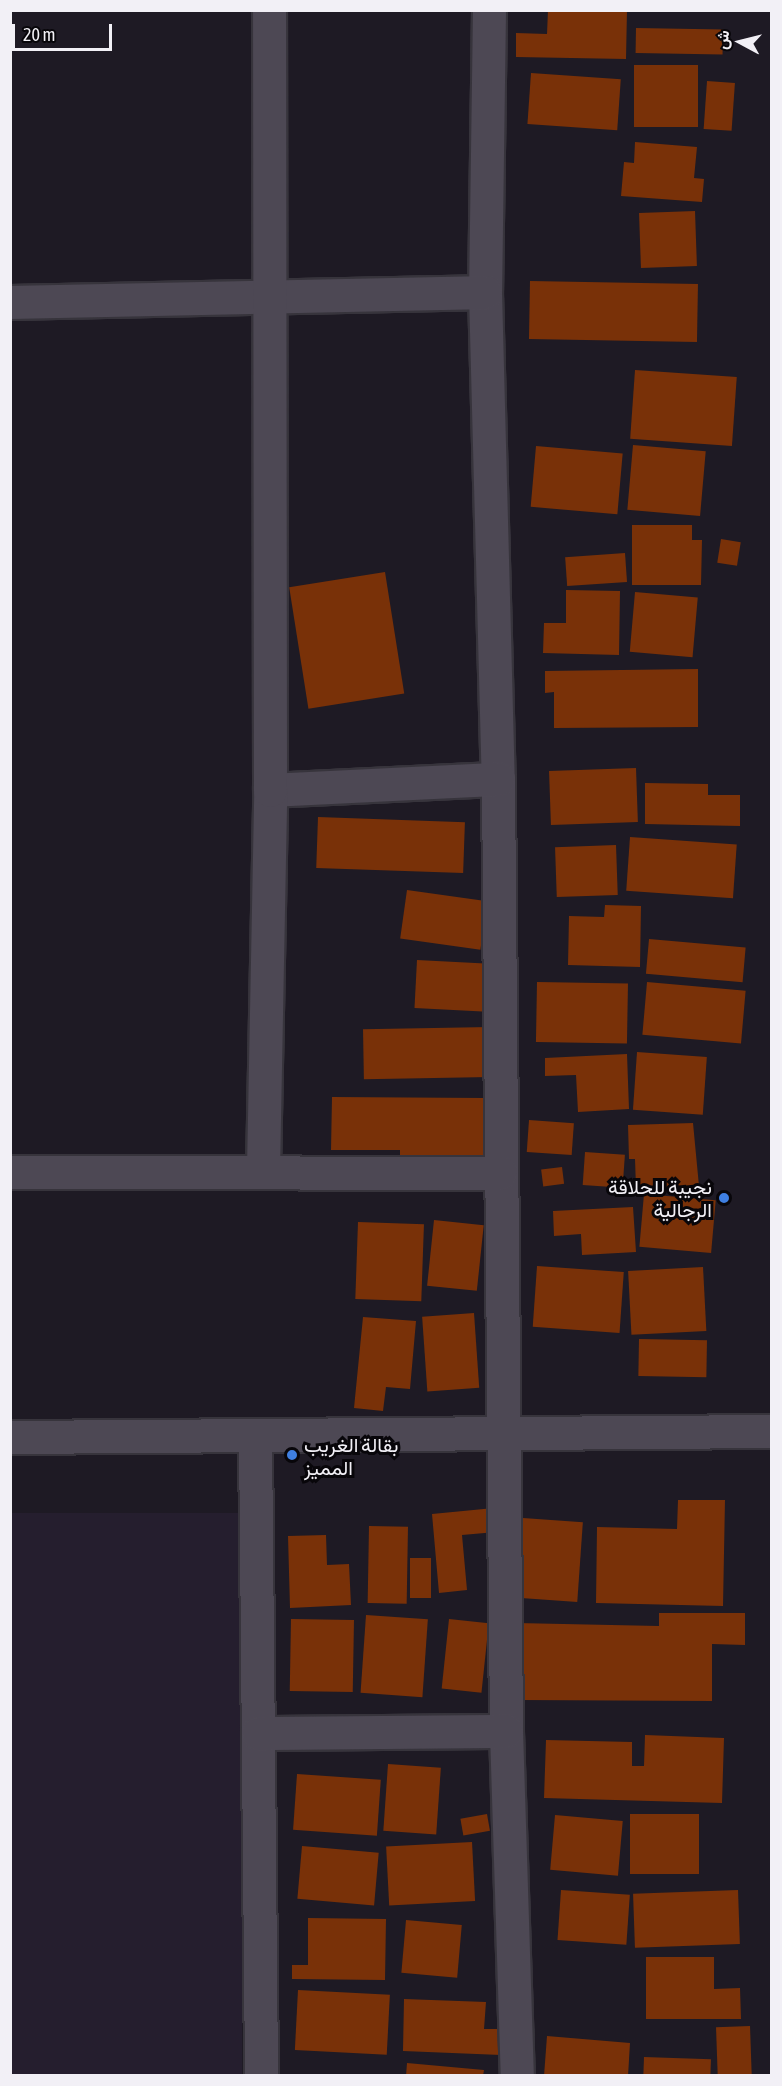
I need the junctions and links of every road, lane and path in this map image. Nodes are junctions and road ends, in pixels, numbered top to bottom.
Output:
1 (269, 10) edge
2 (489, 10) edge
3 (485, 292) junction
4 (270, 299) junction
5 (10, 302) edge
6 (498, 779) junction
7 (270, 790) junction
8 (263, 1170) junction
9 (10, 1172) edge
10 (500, 1173) junction
11 (771, 1431) edge
12 (502, 1434) junction
13 (255, 1436) junction
14 (10, 1437) edge
15 (506, 1731) junction
16 (258, 1733) junction
17 (261, 2076) edge
18 (517, 2076) edge

1 - 4 street
2 - 3 street
3 - 4 street
3 - 6 street
4 - 5 street
4 - 7 street
6 - 7 street
6 - 10 street
7 - 8 street
8 - 9 street
8 - 10 street
10 - 12 street
11 - 12 street
12 - 13 street
12 - 15 street
13 - 14 street
13 - 16 street
15 - 16 street
15 - 18 street
16 - 17 street

